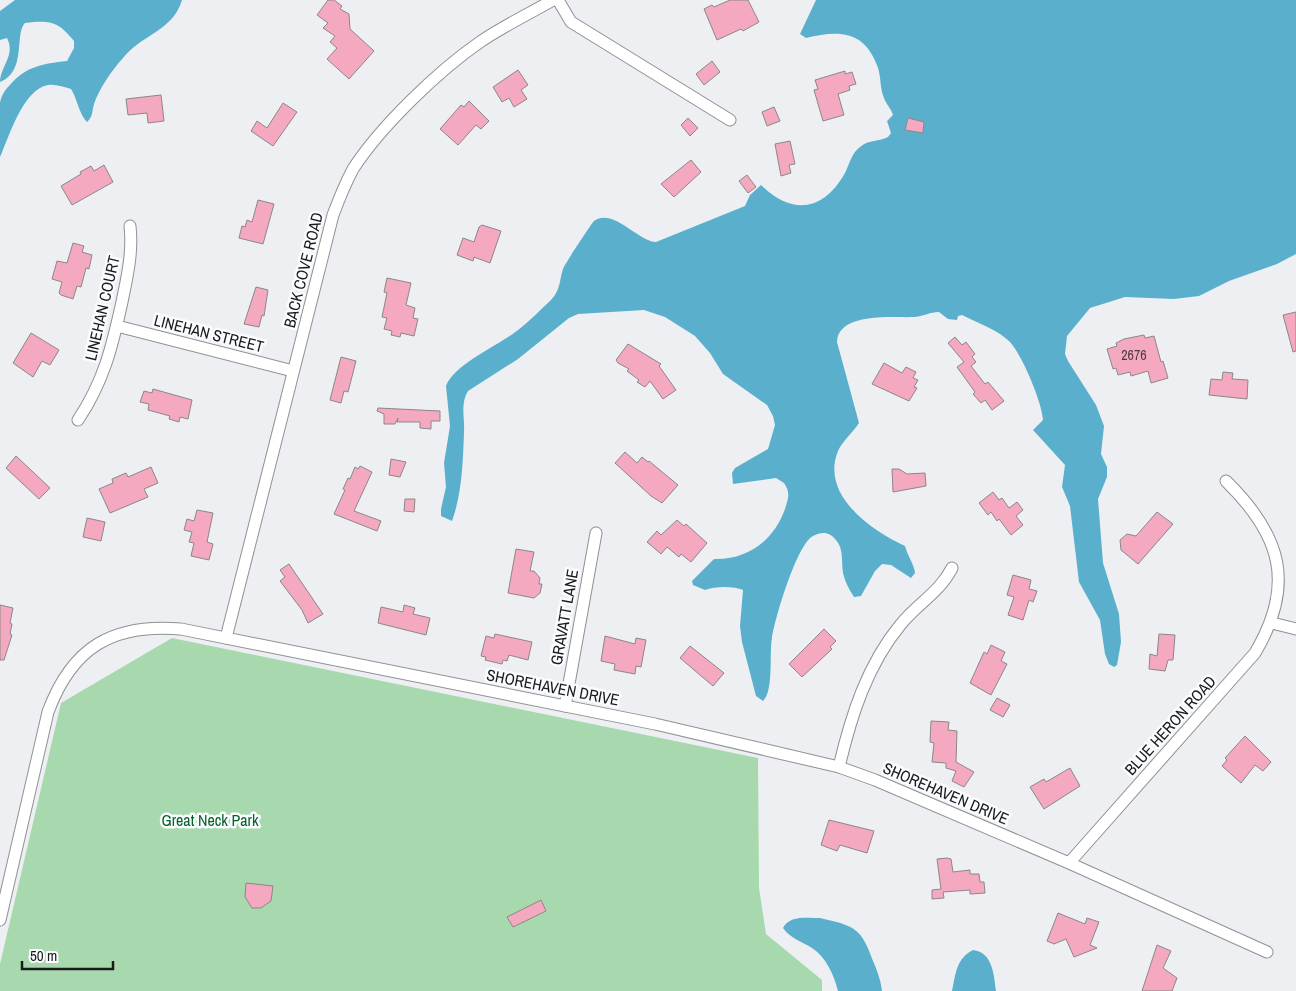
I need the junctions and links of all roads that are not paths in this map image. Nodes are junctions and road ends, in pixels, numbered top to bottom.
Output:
1 (553, 0) edge
2 (558, 0) edge
3 (730, 120) dead end
4 (130, 226) dead end
5 (117, 326) junction
6 (293, 371) junction
7 (78, 420) dead end
8 (1226, 481) dead end
9 (596, 533) dead end
10 (952, 568) dead end
11 (1272, 623) junction
12 (1296, 629) edge
13 (226, 638) junction
14 (565, 706) junction
15 (839, 767) junction
16 (1069, 863) junction
17 (0, 920) edge
18 (1267, 952) dead end

1 - 6 street, BACK COVE ROAD
2 - 3 street
4 - 5 street, LINEHAN COURT
5 - 6 street, LINEHAN STREET
5 - 7 street, LINEHAN COURT
6 - 13 street, BACK COVE ROAD
8 - 11 street, BLUE HERON ROAD
9 - 14 street, GRAVATT LANE
10 - 15 street
11 - 12 street
11 - 16 street, BLUE HERON ROAD
13 - 14 street, SHOREHAVEN DRIVE
13 - 17 street, SHOREHAVEN DRIVE
14 - 15 street, SHOREHAVEN DRIVE
15 - 16 street, SHOREHAVEN DRIVE
16 - 18 street, SHOREHAVEN DRIVE

